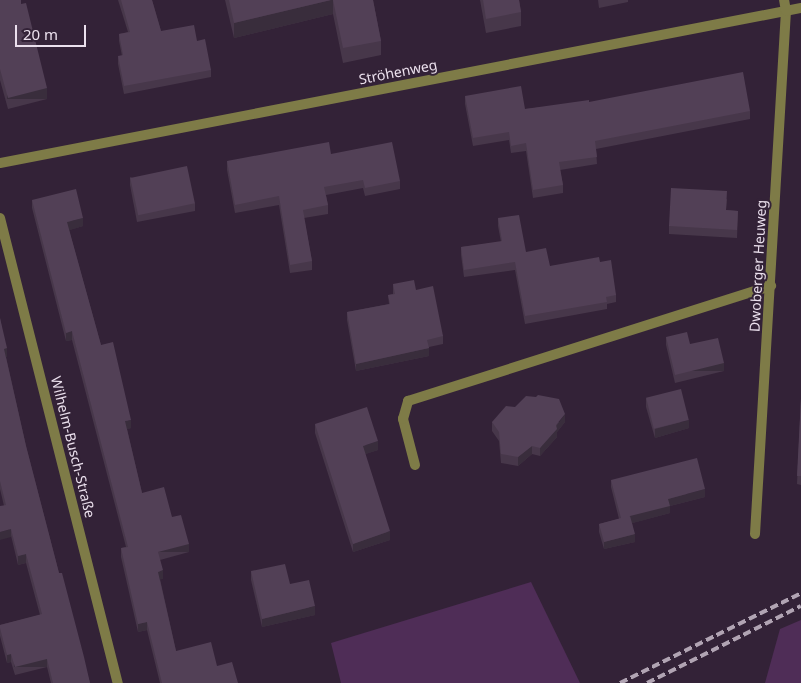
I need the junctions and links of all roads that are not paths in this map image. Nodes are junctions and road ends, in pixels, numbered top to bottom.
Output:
1 (784, 0) edge
2 (801, 8) edge
3 (786, 11) junction
4 (0, 163) edge
5 (0, 218) edge
6 (770, 286) junction
7 (415, 465) dead end
8 (755, 534) dead end
9 (118, 683) edge

1 - 3 street, Dwoberger Heuweg
2 - 3 street, Ströhenweg
3 - 4 street, Ströhenweg
3 - 6 street, Dwoberger Heuweg
5 - 9 street, Wilhelm-Busch-Straße
6 - 7 street
6 - 8 street, Dwoberger Heuweg

